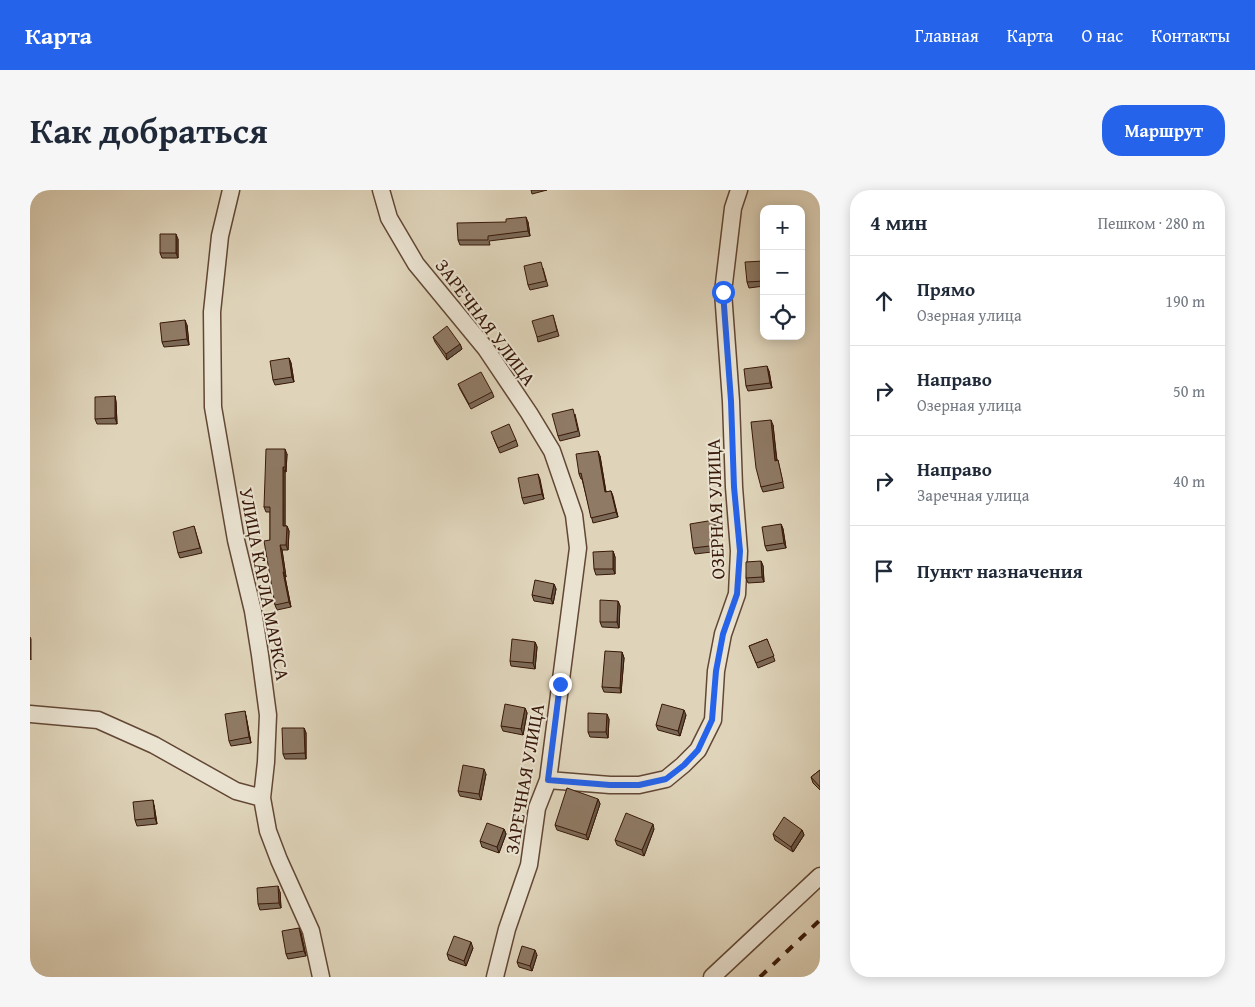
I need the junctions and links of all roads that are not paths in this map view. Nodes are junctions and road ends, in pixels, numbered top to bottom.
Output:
1 (231, 190) edge
2 (381, 190) edge
3 (739, 190) edge
4 (30, 714) edge
5 (548, 780) junction
6 (262, 798) junction
7 (820, 876) edge
8 (321, 977) edge
9 (495, 977) edge
10 (712, 977) edge

1 - 6 street, УЛИЦА КАРЛА МАРКСА
2 - 5 street, ЗАРЕЧНАЯ УЛИЦА
3 - 5 street, ОЗЕРНАЯ УЛИЦА
4 - 6 street
5 - 9 street, ЗАРЕЧНАЯ УЛИЦА
6 - 8 street, УЛИЦА КАРЛА МАРКСА
7 - 10 street

